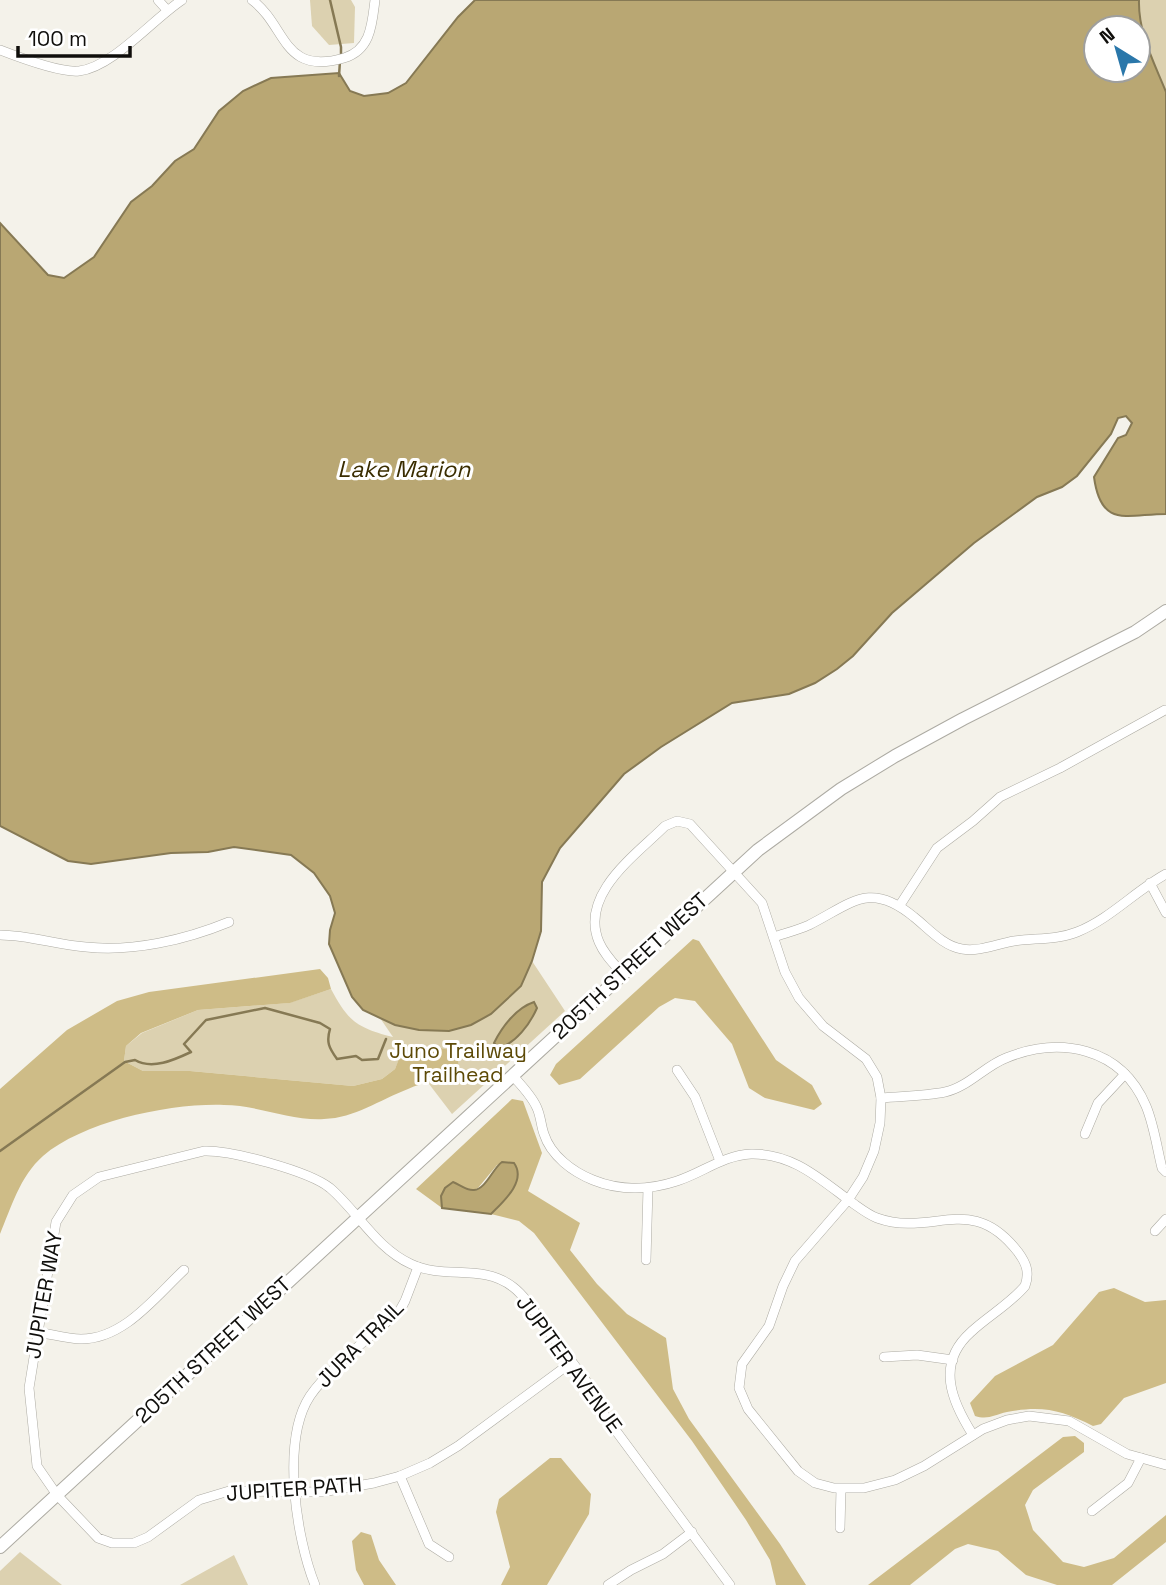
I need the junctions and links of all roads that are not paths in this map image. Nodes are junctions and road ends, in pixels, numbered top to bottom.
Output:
1 (158, 0) edge
2 (182, 0) edge
3 (252, 0) edge
4 (375, 0) edge
5 (167, 10) junction
6 (0, 50) edge
7 (1166, 611) edge
8 (1165, 710) edge
9 (733, 871) junction
10 (1166, 874) edge
11 (1150, 883) junction
12 (900, 905) junction
13 (1166, 913) edge
14 (229, 922) dead end
15 (0, 935) edge
16 (774, 937) junction
17 (622, 973) junction
18 (677, 1070) dead end
19 (1125, 1074) junction
20 (512, 1075) junction
21 (881, 1098) junction
22 (1085, 1134) dead end
23 (720, 1161) junction
24 (1166, 1172) edge
25 (648, 1188) junction
26 (848, 1200) junction
27 (357, 1217) junction
28 (1166, 1219) edge
29 (1155, 1231) dead end
30 (646, 1260) dead end
31 (418, 1267) junction
32 (184, 1270) dead end
33 (37, 1332) junction
34 (884, 1357) dead end
35 (953, 1360) junction
36 (572, 1362) junction
37 (973, 1435) junction
38 (1141, 1458) junction
39 (1166, 1465) edge
40 (400, 1476) junction
41 (841, 1489) junction
42 (295, 1492) junction
43 (57, 1494) junction
44 (1092, 1511) dead end
45 (840, 1528) dead end
46 (692, 1532) junction
47 (0, 1547) edge
48 (449, 1557) dead end
49 (315, 1585) edge
50 (608, 1585) edge
51 (730, 1585) edge

1 - 5 street
2 - 5 street
3 - 4 street
5 - 6 street
7 - 9 street, 205TH STREET WEST
8 - 12 street
9 - 16 street
9 - 17 street, 205TH STREET WEST
9 - 17 street
10 - 11 street
11 - 12 street
11 - 13 street
12 - 16 street
14 - 15 street
16 - 21 street
17 - 20 street, 205TH STREET WEST
18 - 23 street
19 - 21 street
19 - 22 street
19 - 24 street
20 - 25 street
20 - 27 street, 205TH STREET WEST
21 - 26 street
23 - 25 street
23 - 26 street
25 - 30 street
26 - 35 street
26 - 41 street
27 - 31 street, JUPITER AVENUE
27 - 33 street, JUPITER WAY
27 - 43 street, 205TH STREET WEST
28 - 29 street
31 - 36 street, JUPITER AVENUE
31 - 42 street, JURA TRAIL
32 - 33 street
33 - 43 street, JUPITER WAY
34 - 35 street
35 - 37 street
36 - 40 street, JUPITER PATH
36 - 46 street, JUPITER AVENUE
37 - 38 street
37 - 41 street
38 - 39 street
38 - 44 street
40 - 42 street, JUPITER PATH
40 - 48 street
41 - 45 street
42 - 43 street, JUPITER PATH
42 - 49 street, JURA TRAIL
43 - 47 street, 205TH STREET WEST
46 - 50 street
46 - 51 street, JUPITER AVENUE

